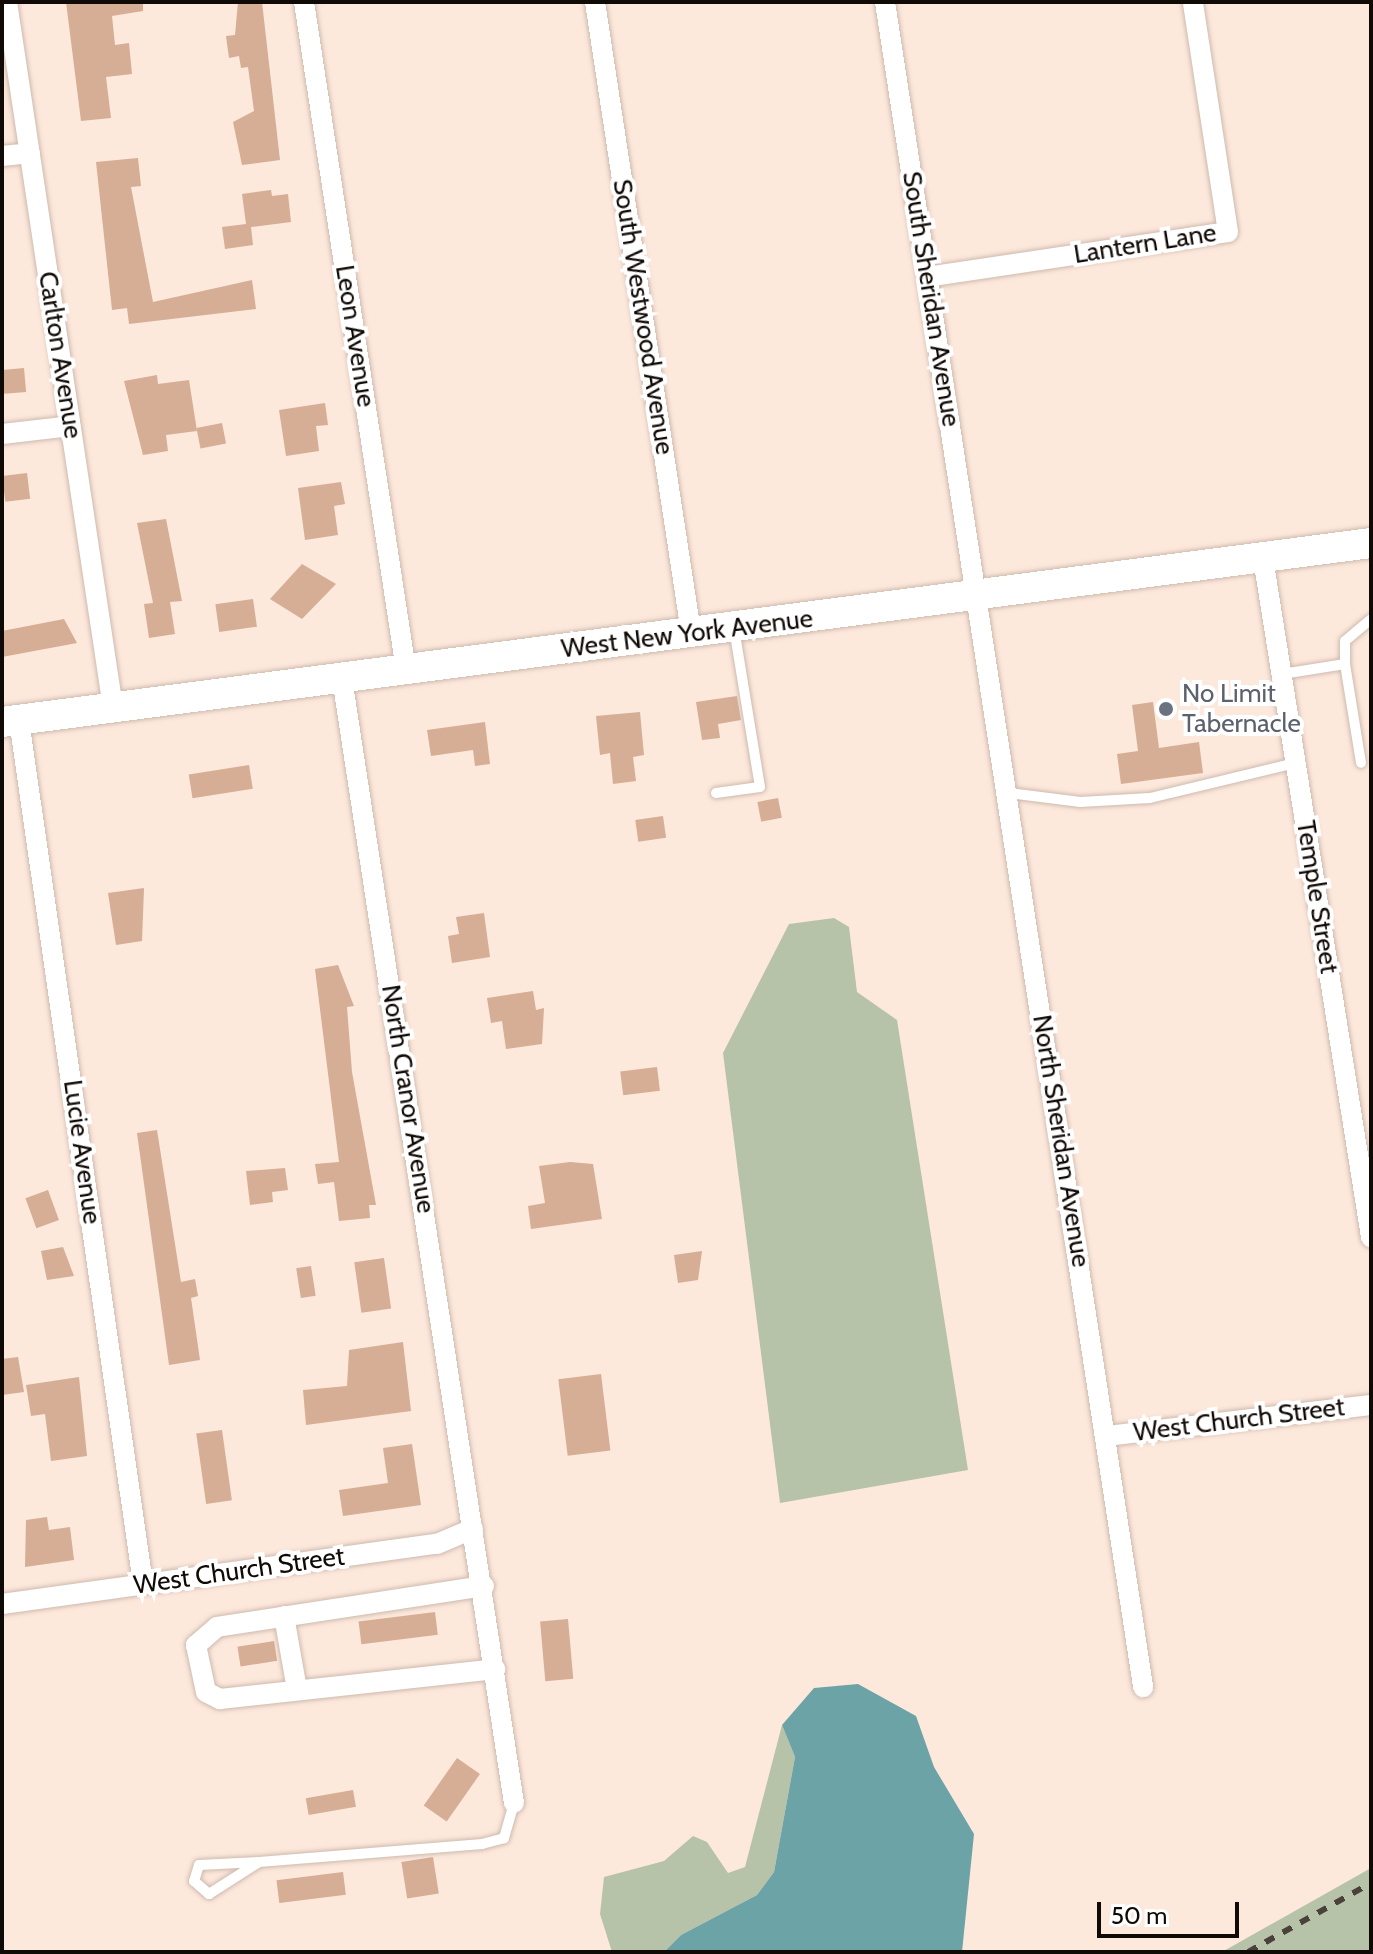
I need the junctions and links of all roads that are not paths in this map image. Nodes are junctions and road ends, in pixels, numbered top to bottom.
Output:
1 (7, 2) edge
2 (304, 2) edge
3 (595, 2) edge
4 (885, 2) edge
5 (1193, 2) edge
6 (30, 153) junction
7 (2, 156) edge
8 (927, 277) junction
9 (71, 426) junction
10 (2, 434) edge
11 (1371, 543) edge
12 (1263, 558) junction
13 (979, 595) junction
14 (1371, 619) edge
15 (734, 627) junction
16 (691, 632) junction
17 (1345, 664) junction
18 (406, 670) junction
19 (1282, 674) junction
20 (342, 678) junction
21 (113, 708) junction
22 (10, 721) edge
23 (1296, 763) junction
24 (1361, 763) dead end
25 (716, 793) dead end
26 (1009, 793) junction
27 (1371, 1237) edge
28 (1371, 1405) edge
29 (1107, 1436) junction
30 (472, 1524) junction
31 (143, 1584) junction
32 (484, 1586) junction
33 (2, 1604) edge
34 (284, 1616) junction
35 (495, 1669) junction
36 (1143, 1687) dead end
37 (297, 1690) junction
38 (514, 1803) joint
39 (259, 1862) junction

1 - 6 street, Carlton Avenue
2 - 18 street, Leon Avenue
3 - 16 street, South Westwood Avenue
4 - 8 street, South Sheridan Avenue
5 - 8 street, Lantern Lane
6 - 7 street
6 - 9 street, Carlton Avenue
8 - 13 street, South Sheridan Avenue
9 - 10 street
9 - 21 street, Carlton Avenue
11 - 12 main road, West New York Avenue
12 - 13 main road, West New York Avenue
12 - 19 street, Temple Street
13 - 15 main road, West New York Avenue
13 - 26 street, North Sheridan Avenue
14 - 17 lane
15 - 16 main road, West New York Avenue
15 - 25 lane
16 - 18 main road, West New York Avenue
17 - 19 lane
17 - 24 lane
18 - 20 main road, West New York Avenue
19 - 23 street, Temple Street
20 - 21 main road, West New York Avenue
20 - 30 street, North Cranor Avenue
21 - 22 main road, West New York Avenue
22 - 31 street, Lucie Avenue
23 - 26 lane
23 - 27 street, Temple Street
26 - 29 street, North Sheridan Avenue
28 - 29 street, West Church Street
29 - 36 street, North Sheridan Avenue
30 - 31 street, West Church Street
30 - 32 street, North Cranor Avenue
31 - 33 street, West Church Street
32 - 34 street
32 - 35 street, North Cranor Avenue
34 - 37 street
34 - 37 street
35 - 37 street
35 - 38 street, North Cranor Avenue
38 - 39 lane
39 - 39 lane

